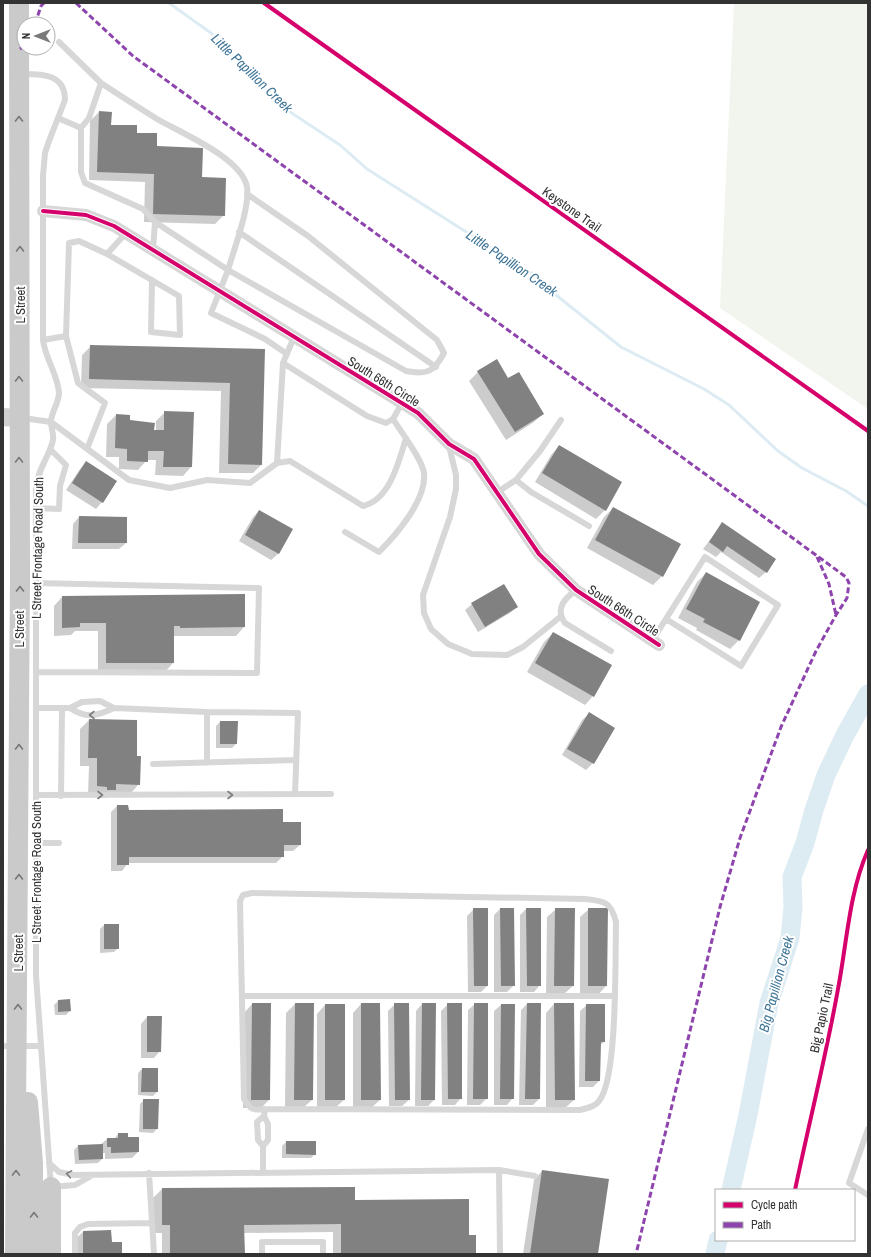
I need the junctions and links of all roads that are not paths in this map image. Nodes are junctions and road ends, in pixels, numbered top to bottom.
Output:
1 (19, 3) edge
2 (59, 42) dead end
3 (19, 74) junction
4 (101, 83) junction
5 (58, 118) junction
6 (81, 128) junction
7 (247, 194) junction
8 (43, 211) junction
9 (155, 222) junction
10 (239, 232) junction
11 (126, 233) junction
12 (152, 250) junction
13 (107, 254) junction
14 (228, 270) junction
15 (152, 280) junction
16 (221, 292) junction
17 (66, 336) junction
18 (294, 337) junction
19 (43, 340) junction
20 (287, 354) junction
21 (283, 363) junction
22 (436, 367) junction
23 (402, 403) junction
24 (11, 418) edge
25 (393, 419) junction
26 (561, 420) dead end
27 (51, 422) junction
28 (406, 438) junction
29 (448, 444) junction
30 (50, 449) junction
31 (87, 449) junction
32 (277, 463) junction
33 (516, 480) junction
34 (496, 493) junction
35 (36, 508) junction
36 (589, 526) dead end
37 (344, 532) dead end
38 (36, 583) junction
39 (576, 590) junction
40 (560, 617) junction
41 (666, 619) junction
42 (655, 643) joint
43 (611, 651) dead end
44 (36, 672) junction
45 (36, 708) junction
46 (70, 708) junction
47 (114, 708) junction
48 (62, 709) junction
49 (207, 712) junction
50 (296, 760) junction
51 (207, 763) junction
52 (153, 764) dead end
53 (296, 794) junction
54 (331, 794) dead end
55 (36, 795) junction
56 (61, 796) junction
57 (36, 843) junction
58 (59, 843) dead end
59 (242, 996) junction
60 (614, 996) junction
61 (10, 1046) edge
62 (41, 1046) junction
63 (265, 1109) junction
64 (264, 1116) junction
65 (868, 1129) edge
66 (263, 1146) junction
67 (49, 1163) junction
68 (500, 1170) junction
69 (263, 1172) junction
70 (148, 1173) junction
71 (93, 1176) junction
72 (535, 1176) dead end
73 (51, 1187) junction
74 (868, 1195) edge
75 (152, 1223) junction
76 (16, 1254) edge
77 (33, 1254) edge
78 (51, 1254) edge
79 (75, 1254) edge
80 (154, 1254) edge
81 (262, 1254) edge
82 (323, 1254) edge
83 (500, 1254) edge

1 - 3 main road, L Street
2 - 4 lane
3 - 5 lane, L Street Frontage Road South
24 -> 3 main road, L Street
4 - 6 lane
4 - 7 lane
5 - 6 lane
5 - 8 lane, L Street Frontage Road South
6 - 9 lane
7 - 10 lane
7 - 22 lane
8 - 11 street, South 66th Circle
8 - 19 lane, L Street Frontage Road South
9 - 12 lane
9 - 14 lane
10 - 14 lane
10 - 22 lane
11 - 12 street, South 66th Circle
11 - 13 lane
12 - 16 street, South 66th Circle
13 - 15 lane
13 - 17 lane
14 - 16 lane
14 - 22 lane
15 - 15 lane
16 - 18 street, South 66th Circle
16 - 20 lane
17 - 19 lane
17 - 31 lane
18 - 20 lane
18 - 23 street, South 66th Circle
19 - 27 lane, L Street Frontage Road South
20 - 21 lane
21 - 25 lane
21 - 32 lane
23 - 25 lane
23 - 29 street, South 66th Circle
24 - 27 lane
61 -> 24 main road, L Street
25 - 28 lane
26 - 33 lane
27 - 30 lane, L Street Frontage Road South
27 - 31 lane
28 - 32 lane
28 - 37 lane
29 - 34 street, South 66th Circle
29 - 40 lane
30 - 35 lane, L Street Frontage Road South
30 - 35 lane
31 - 32 lane
33 - 34 lane
33 - 36 lane
34 - 39 street, South 66th Circle
35 - 38 lane, L Street Frontage Road South
38 - 44 lane, L Street Frontage Road South
38 - 44 lane
39 - 40 lane
39 - 42 street, South 66th Circle
40 - 43 lane
41 - 41 lane
41 - 42 lane
44 - 45 lane, L Street Frontage Road South
45 - 48 lane
45 - 55 lane, L Street Frontage Road South
46 - 47 lane
47 -> 46 lane
46 - 48 lane
47 - 49 lane
48 - 56 lane
49 - 50 lane
49 - 51 lane
50 - 51 lane
50 - 53 lane
51 - 52 lane
53 - 54 lane
56 -> 53 lane
55 - 56 lane
55 - 57 lane, L Street Frontage Road South
57 - 58 lane
57 - 62 lane, L Street Frontage Road South
59 - 60 lane
59 - 60 lane
59 - 63 lane
60 - 63 lane
61 - 62 lane
76 -> 61 main road, L Street
77 -> 61 main road
62 - 67 lane, L Street Frontage Road South
63 - 64 lane
64 - 66 lane
64 - 66 lane
65 - 74 lane
66 - 69 lane
71 -> 67 lane
67 - 73 lane, L Street Frontage Road South
68 - 69 lane
68 - 72 lane
68 - 83 lane
69 - 70 lane
70 - 71 lane
70 - 75 lane
71 - 73 lane
73 - 78 main road
75 - 79 lane
75 - 80 lane
81 - 82 lane

